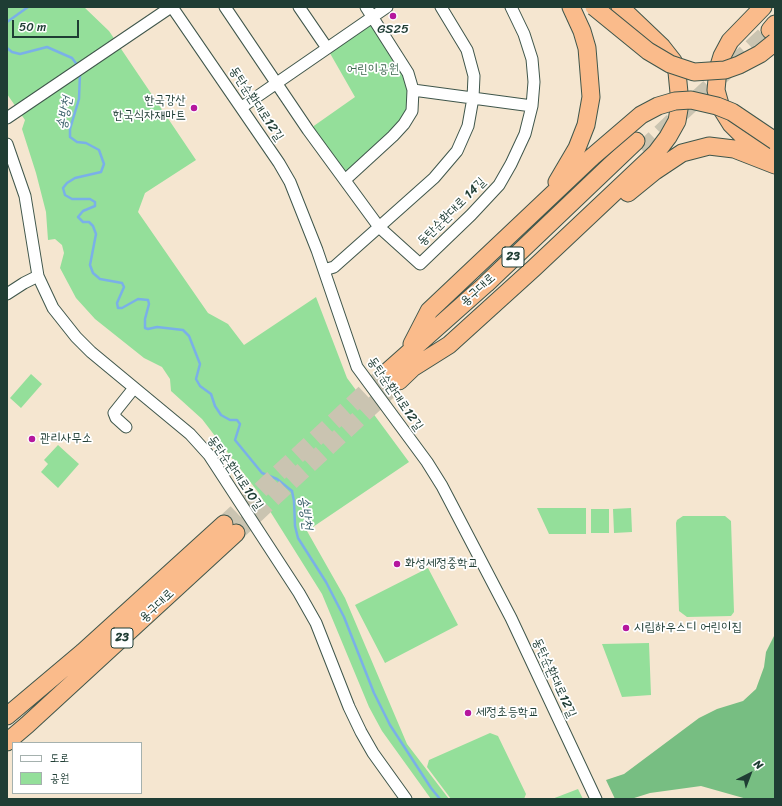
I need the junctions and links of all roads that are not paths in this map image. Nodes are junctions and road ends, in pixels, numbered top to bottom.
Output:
1 (172, 7) edge
2 (225, 7) edge
3 (299, 7) edge
4 (366, 7) edge
5 (387, 7) edge
6 (441, 7) edge
7 (512, 7) edge
8 (571, 7) edge
9 (594, 7) edge
10 (620, 7) edge
11 (775, 7) edge
12 (373, 17) junction
13 (769, 25) edge
14 (327, 48) junction
15 (276, 83) junction
16 (413, 90) junction
17 (473, 98) junction
18 (532, 106) junction
19 (242, 107) junction
20 (7, 118) edge
21 (775, 141) edge
22 (7, 144) edge
23 (639, 145) tunnel mouth
24 (775, 158) edge
25 (775, 165) edge
26 (345, 180) junction
27 (534, 212) junction
28 (379, 227) junction
29 (534, 268) junction
30 (324, 270) junction
31 (38, 276) junction
32 (7, 294) edge
33 (410, 361) junction
34 (394, 376) tunnel mouth
35 (134, 388) junction
36 (126, 427) dead end
37 (7, 716) edge
38 (7, 742) edge
39 (406, 799) edge
40 (596, 799) edge

1 - 19 street, 동탄순환대로12길
1 - 20 street
2 - 15 street, 동탄순환대로 14길
3 - 14 street
4 - 12 street
5 - 12 street
6 - 17 street
7 - 18 street, 동탄순환대로 14길
8 - 27 highway
9 - 13 highway, bridge
10 - 29 highway
11 - 13 highway
12 - 14 street
12 - 16 street
13 - 24 highway
14 - 15 street
15 - 19 street
15 - 26 street, 동탄순환대로 14길
16 - 17 street
16 - 26 street
17 - 18 street
17 - 28 street
18 - 28 street, 동탄순환대로 14길
19 - 30 street, 동탄순환대로12길
21 - 27 highway, bridge
22 - 31 street, 동탄순환대로10길
23 - 33 highway, 용구대로 / 23
25 - 29 highway
26 - 28 street, 동탄순환대로 14길
27 - 33 highway
28 - 30 street
29 - 33 highway
30 - 40 street, 동탄순환대로12길
31 - 32 street
31 - 35 street, 동탄순환대로10길
33 - 34 highway, 용구대로 / 23
35 - 36 street
35 - 39 street, 동탄순환대로10길
37 - 38 highway, 용구대로 / 23

